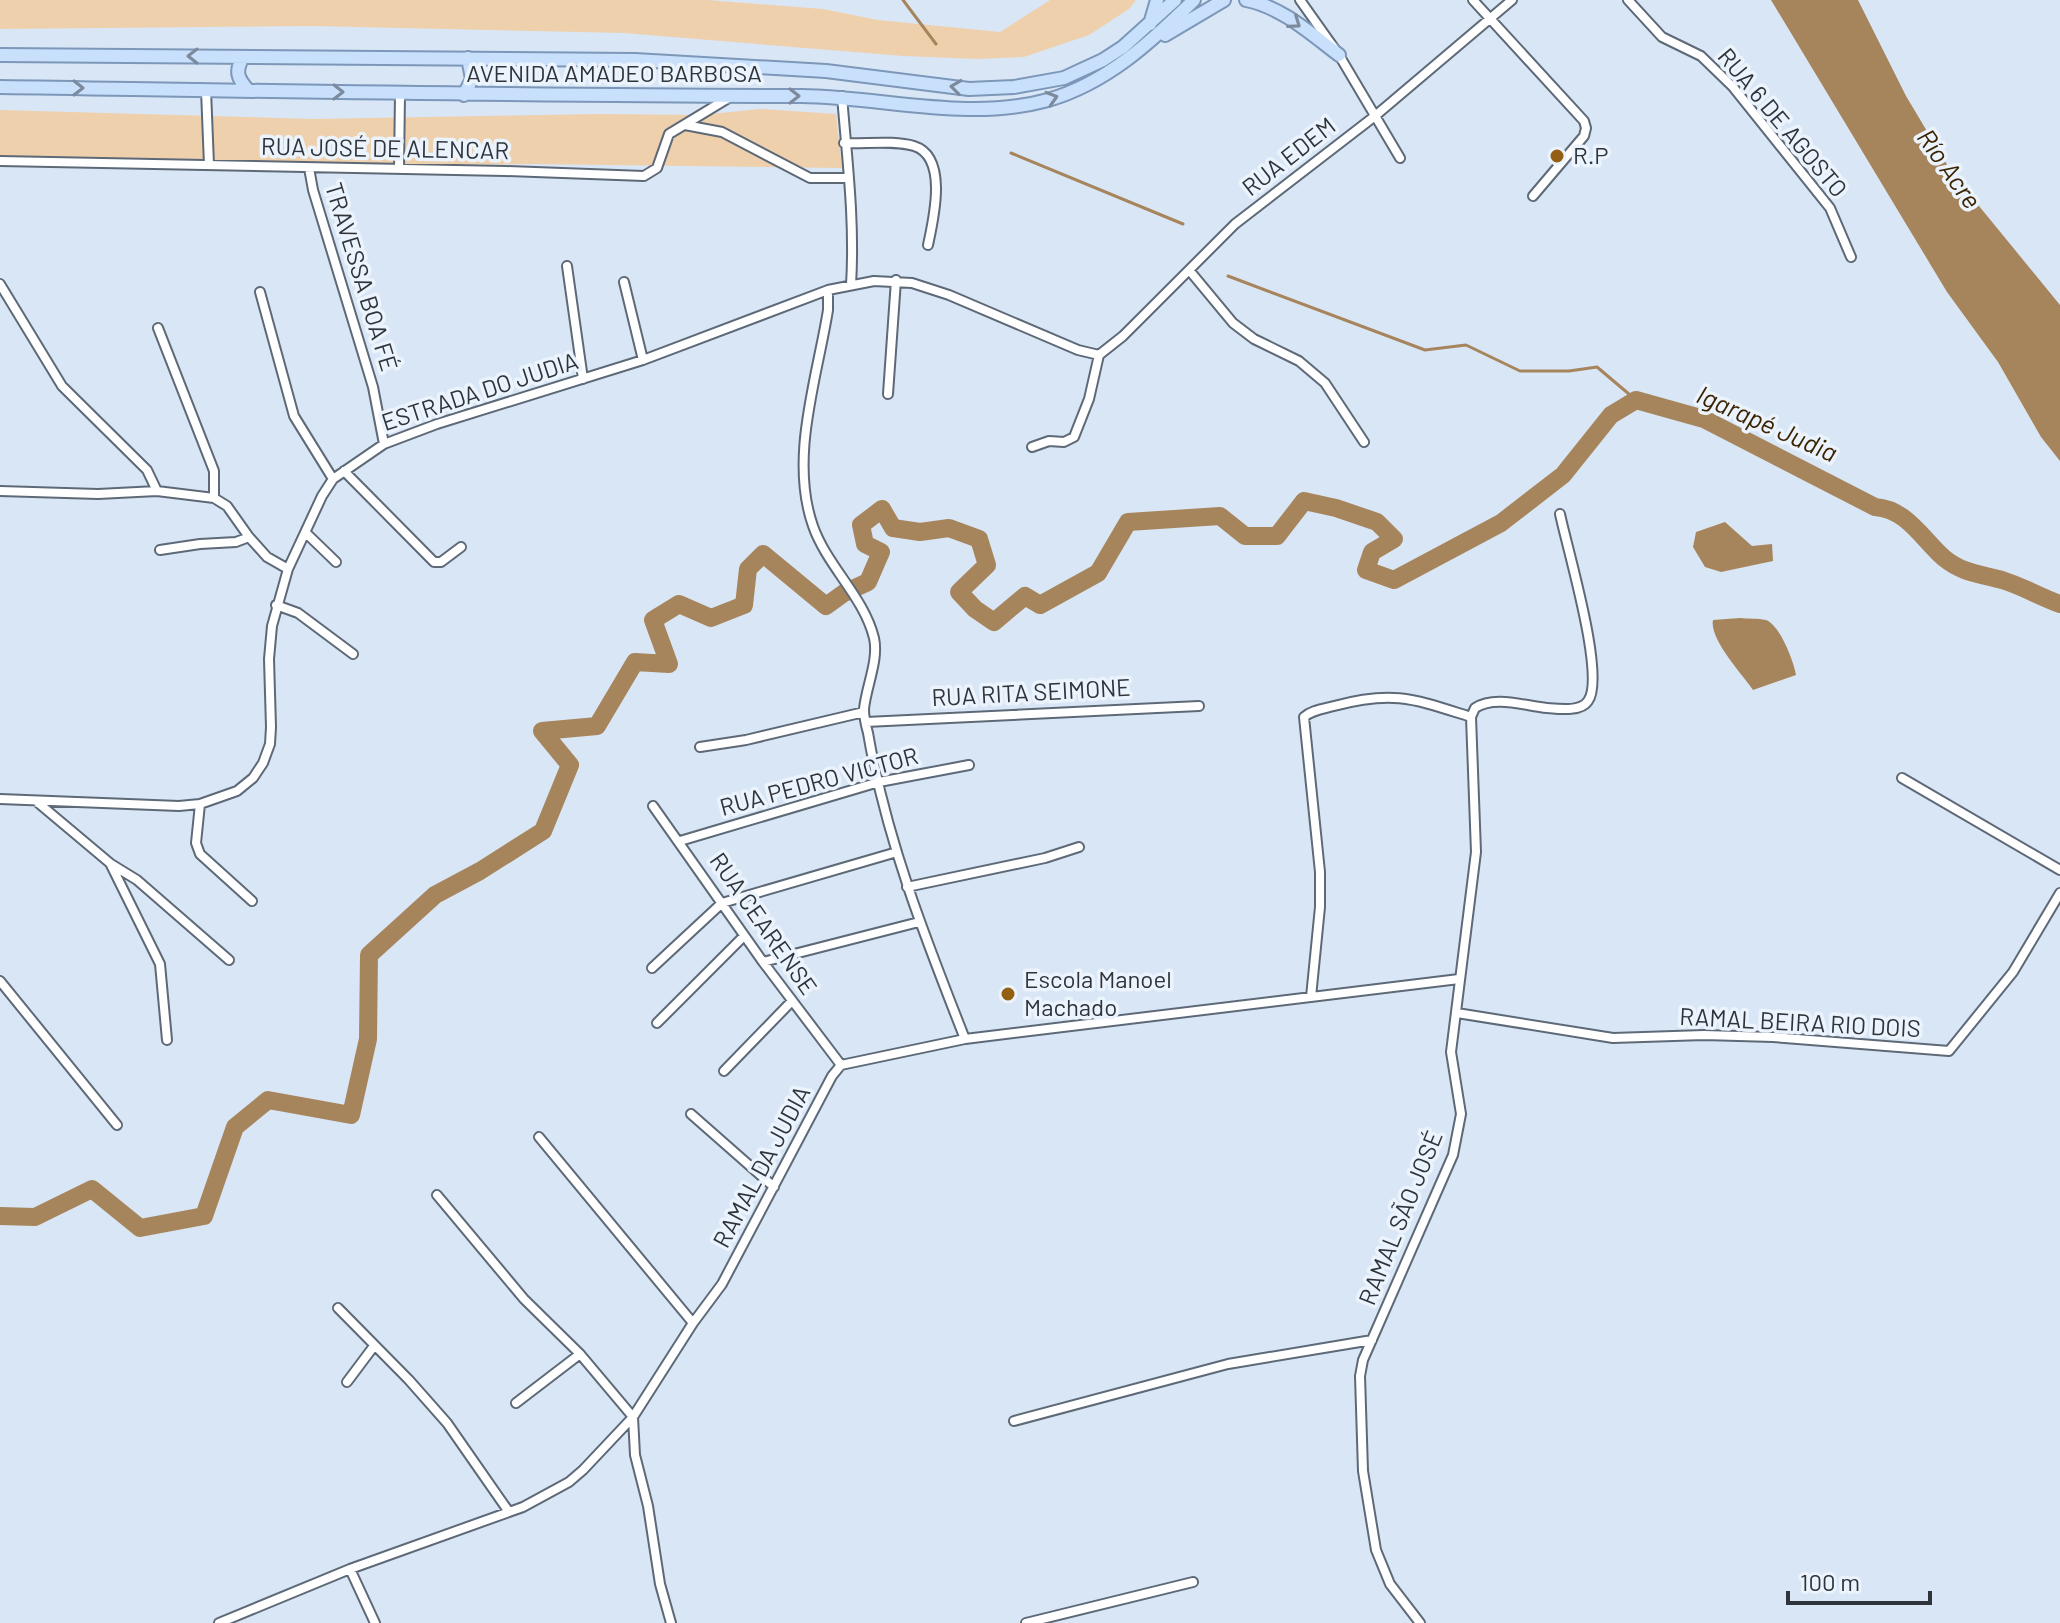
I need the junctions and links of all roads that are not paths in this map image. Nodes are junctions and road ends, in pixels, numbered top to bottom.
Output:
1 (1157, 0) edge
2 (1175, 0) edge
3 (1194, 0) edge
4 (1224, 0) edge
5 (1246, 0) edge
6 (1300, 0) edge
7 (1473, 0) edge
8 (1512, 0) edge
9 (1628, 0) edge
10 (1490, 18) junction
11 (1150, 24) junction
12 (1151, 42) junction
13 (0, 55) edge
14 (1339, 55) junction
15 (243, 57) junction
16 (468, 58) junction
17 (0, 87) edge
18 (206, 90) junction
19 (248, 90) junction
20 (400, 94) junction
21 (464, 95) junction
22 (731, 96) junction
23 (842, 96) junction
24 (1375, 116) junction
25 (685, 125) junction
26 (844, 143) junction
27 (1400, 158) dead end
28 (0, 161) edge
29 (209, 165) junction
30 (309, 168) junction
31 (399, 168) junction
32 (849, 178) junction
33 (1533, 196) dead end
34 (928, 245) dead end
35 (1851, 257) dead end
36 (567, 266) dead end
37 (1189, 270) junction
38 (896, 280) junction
39 (624, 282) dead end
40 (0, 284) edge
41 (851, 285) junction
42 (828, 290) junction
43 (260, 292) dead end
44 (158, 328) dead end
45 (1099, 355) junction
46 (643, 360) junction
47 (583, 379) junction
48 (888, 394) dead end
49 (1364, 442) dead end
50 (384, 444) junction
51 (1032, 447) dead end
52 (344, 471) junction
53 (333, 479) junction
54 (0, 491) edge
55 (157, 491) junction
56 (214, 498) junction
57 (1560, 514) dead end
58 (306, 533) junction
59 (249, 537) junction
60 (461, 547) dead end
61 (160, 550) dead end
62 (336, 562) dead end
63 (288, 569) junction
64 (276, 605) junction
65 (353, 654) dead end
66 (1199, 706) dead end
67 (865, 717) junction
68 (1471, 717) junction
69 (700, 747) dead end
70 (969, 765) dead end
71 (1902, 778) dead end
72 (879, 782) junction
73 (0, 799) edge
74 (35, 801) junction
75 (200, 804) junction
76 (653, 806) dead end
77 (680, 841) junction
78 (1079, 847) dead end
79 (897, 852) junction
80 (111, 864) junction
81 (2060, 870) edge
82 (907, 887) junction
83 (2060, 893) edge
84 (252, 901) dead end
85 (722, 903) junction
86 (919, 922) junction
87 (744, 936) junction
88 (229, 960) dead end
89 (763, 962) junction
90 (652, 968) dead end
91 (1459, 979) junction
92 (0, 981) edge
93 (1311, 997) junction
94 (792, 1001) junction
95 (1457, 1013) junction
96 (657, 1023) dead end
97 (965, 1039) junction
98 (167, 1040) dead end
99 (841, 1065) junction
100 (724, 1071) dead end
101 (691, 1114) dead end
102 (117, 1125) dead end
103 (539, 1137) dead end
104 (774, 1187) junction
105 (437, 1195) dead end
106 (338, 1308) dead end
107 (693, 1323) junction
108 (1372, 1340) junction
109 (374, 1346) junction
110 (580, 1354) junction
111 (347, 1382) dead end
112 (516, 1403) dead end
113 (633, 1417) junction
114 (1014, 1421) dead end
115 (509, 1512) junction
116 (350, 1569) junction
117 (1193, 1582) dead end
118 (219, 1623) edge
119 (375, 1623) edge
120 (671, 1623) edge
121 (1026, 1623) edge
122 (1420, 1623) edge

1 - 11 main road
2 - 11 main road, AVENIDA AMADEO BARBOSA
3 - 12 main road, AVENIDA AMADEO BARBOSA
4 - 12 main road
5 -> 14 main road
6 - 14 street
7 - 10 street
8 - 10 street, RUA EDEM
9 - 35 street, RUA 6 DE AGOSTO
10 - 24 street, RUA EDEM
10 - 33 street
11 -> 16 main road, AVENIDA AMADEO BARBOSA
23 -> 12 main road, AVENIDA AMADEO BARBOSA
15 -> 13 main road, AVENIDA AMADEO BARBOSA
14 - 24 street
15 - 16 main road, AVENIDA AMADEO BARBOSA
15 - 19 main road
16 - 21 main road
17 -> 18 main road, AVENIDA AMADEO BARBOSA
18 - 19 main road, AVENIDA AMADEO BARBOSA
18 - 29 street
19 -> 20 main road, AVENIDA AMADEO BARBOSA
20 - 21 main road, AVENIDA AMADEO BARBOSA
20 - 31 street
21 - 22 main road, AVENIDA AMADEO BARBOSA
22 -> 23 main road, AVENIDA AMADEO BARBOSA
22 - 25 street, RUA JOSÉ DE ALENCAR
23 - 26 street
24 - 27 street
24 - 37 street, RUA EDEM
25 - 31 street, RUA JOSÉ DE ALENCAR
25 - 32 street
26 - 32 street
26 - 34 street
28 - 29 street, RUA JOSÉ DE ALENCAR
29 - 30 street, RUA JOSÉ DE ALENCAR
30 - 31 street, RUA JOSÉ DE ALENCAR
30 - 50 street, TRAVESSA BOA FÉ
32 - 41 street
36 - 47 street
37 - 45 street, RUA EDEM
37 - 49 street
38 - 41 street
38 - 45 street
38 - 48 street
39 - 46 street
40 - 55 street
41 - 42 street
42 - 46 street, ESTRADA DO JUDIA
42 - 67 street
43 - 53 street
44 - 56 street
45 - 51 street
46 - 47 street, ESTRADA DO JUDIA
47 - 50 street, ESTRADA DO JUDIA
50 - 52 street, ESTRADA DO JUDIA
52 - 53 street, ESTRADA DO JUDIA
52 - 60 street
53 - 58 street, ESTRADA DO JUDIA
54 - 55 street
55 - 56 street
56 - 59 street
57 - 68 street
58 - 62 street
58 - 63 street, ESTRADA DO JUDIA
59 - 61 street
59 - 63 street
63 - 64 street, ESTRADA DO JUDIA
64 - 65 street
64 - 75 street, ESTRADA DO JUDIA
66 - 67 street, RUA RITA SEIMONE
67 - 69 street
67 - 72 street
68 - 91 street, RAMAL SÃO JOSÉ
68 - 93 street
70 - 72 street, RUA PEDRO VICTOR
71 - 81 street
72 - 77 street, RUA PEDRO VICTOR
72 - 79 street
73 - 74 street, ESTRADA DO JUDIA
74 - 75 street, ESTRADA DO JUDIA
74 - 80 street
75 - 84 street
76 - 77 street, RUA CEARENSE
77 - 85 street, RUA CEARENSE
78 - 82 street
79 - 82 street
79 - 85 street
80 - 88 street
80 - 98 street
82 - 86 street
83 - 95 street, RAMAL BEIRA RIO DOIS
85 - 87 street, RUA CEARENSE
85 - 90 street
86 - 89 street
86 - 97 street
87 - 89 street, RUA CEARENSE
87 - 96 street
89 - 94 street, RUA CEARENSE
91 - 93 street
91 - 95 street, RAMAL SÃO JOSÉ
92 - 102 street
93 - 97 street
94 - 99 street, RUA CEARENSE
94 - 100 street
95 - 108 street, RAMAL SÃO JOSÉ
97 - 99 street
99 - 104 street, RAMAL DA JUDIA
101 - 104 street
103 - 107 street
104 - 107 street, RAMAL DA JUDIA
105 - 110 street
106 - 109 street
107 - 113 street, RAMAL DA JUDIA
108 - 114 street
108 - 122 street, RAMAL SÃO JOSÉ
109 - 111 street
109 - 115 street
110 - 112 street
110 - 113 street
113 - 115 street, RAMAL DA JUDIA
113 - 120 street
115 - 116 street, RAMAL DA JUDIA
116 - 118 street, RAMAL DA JUDIA
116 - 119 street
117 - 121 street

